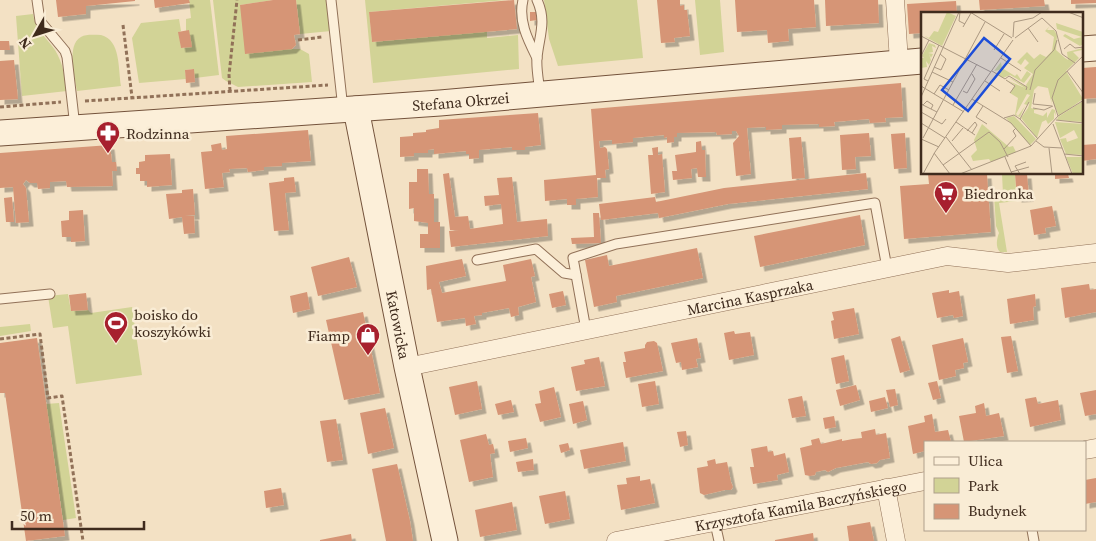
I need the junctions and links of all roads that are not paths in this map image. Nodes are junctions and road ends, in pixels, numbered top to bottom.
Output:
1 (37, 0) edge
2 (331, 0) edge
3 (523, 0) edge
4 (537, 0) edge
5 (895, 0) edge
6 (537, 58) junction
7 (910, 62) edge
8 (540, 93) junction
9 (350, 109) junction
10 (75, 128) junction
11 (0, 133) edge
12 (1096, 253) edge
13 (477, 260) dead end
14 (886, 268) junction
15 (576, 275) junction
16 (50, 294) dead end
17 (0, 299) edge
18 (586, 330) junction
19 (407, 367) junction
20 (924, 480) edge
21 (886, 488) junction
22 (715, 523) junction
23 (445, 541) edge
24 (616, 541) edge
25 (718, 541) edge
26 (896, 541) edge

1 - 10 lane
2 - 9 lane, Katowicka
3 - 6 lane
4 - 6 lane
5 - 7 street
6 - 8 lane
7 - 8 street, Stefana Okrzei
8 - 9 street, Stefana Okrzei
9 - 10 street, Stefana Okrzei
9 - 19 street, Katowicka
10 - 11 street, Stefana Okrzei
12 - 14 street, Marcina Kasprzaka
13 - 15 lane
14 - 15 lane
14 - 18 street, Marcina Kasprzaka
15 - 18 lane
16 - 17 lane
18 - 19 street, Marcina Kasprzaka
19 - 23 street, Katowicka
20 - 21 street, Krzysztofa Kamila Baczyńskiego
21 - 22 street, Krzysztofa Kamila Baczyńskiego
21 - 26 street
22 - 24 street, Krzysztofa Kamila Baczyńskiego
22 - 25 lane

